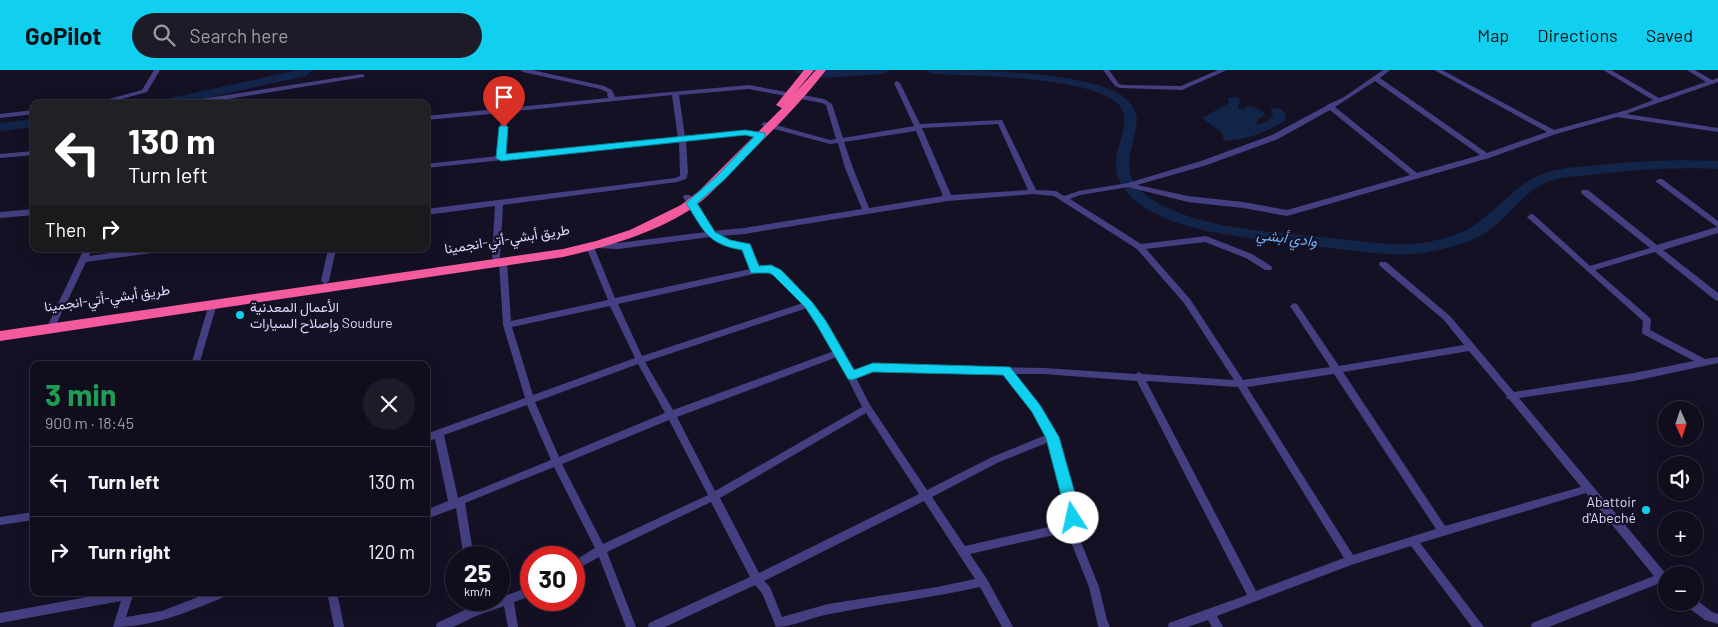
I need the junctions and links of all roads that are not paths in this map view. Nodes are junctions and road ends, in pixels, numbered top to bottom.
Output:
1 (157, 70) edge
2 (523, 70) edge
3 (809, 70) edge
4 (821, 70) edge
5 (1106, 70) edge
6 (1224, 70) edge
7 (1387, 70) edge
8 (1437, 70) edge
9 (1606, 70) edge
10 (1690, 70) edge
11 (362, 76) dead end
12 (1374, 78) junction
13 (1715, 81) edge
14 (897, 82) dead end
15 (675, 93) junction
16 (795, 93) junction
17 (612, 99) junction
18 (110, 100) edge
19 (208, 100) edge
20 (1658, 101) junction
21 (1329, 106) junction
22 (505, 111) junction
23 (30, 112) edge
24 (1616, 115) junction
25 (0, 116) edge
26 (430, 118) edge
27 (918, 127) junction
28 (763, 129) junction
29 (1718, 130) edge
30 (1553, 132) junction
31 (682, 139) junction
32 (841, 140) junction
33 (30, 153) edge
34 (0, 156) edge
35 (1486, 156) junction
36 (501, 158) junction
37 (430, 166) edge
38 (1416, 176) junction
39 (1659, 181) dead end
40 (1128, 185) junction
41 (1033, 192) junction
42 (1585, 192) dead end
43 (948, 198) junction
44 (1063, 198) junction
45 (689, 200) junction
46 (499, 203) junction
47 (866, 211) junction
48 (30, 212) edge
49 (430, 212) edge
50 (0, 215) edge
51 (1531, 217) dead end
52 (1718, 225) edge
53 (1718, 230) edge
54 (711, 234) junction
55 (594, 246) junction
56 (1140, 247) junction
57 (1657, 250) junction
58 (87, 252) edge
59 (136, 252) edge
60 (331, 252) edge
61 (84, 259) junction
62 (500, 259) junction
63 (1383, 264) dead end
64 (1268, 268) dead end
65 (1589, 269) junction
66 (755, 270) junction
67 (370, 279) junction
68 (325, 281) junction
69 (1718, 298) edge
70 (613, 303) junction
71 (213, 304) junction
72 (809, 304) junction
73 (1294, 306) dead end
74 (52, 325) junction
75 (507, 325) junction
76 (0, 328) edge
77 (0, 336) edge
78 (1471, 347) junction
79 (839, 353) junction
80 (640, 360) junction
81 (1718, 360) edge
82 (196, 361) edge
83 (1705, 363) junction
84 (1336, 370) junction
85 (1006, 371) junction
86 (852, 376) junction
87 (1139, 376) junction
88 (1241, 384) junction
89 (1510, 396) junction
90 (530, 400) junction
91 (867, 408) junction
92 (671, 415) junction
93 (439, 434) junction
94 (430, 437) edge
95 (1052, 437) junction
96 (556, 461) junction
97 (1587, 489) junction
98 (926, 496) junction
99 (713, 497) junction
100 (457, 503) junction
101 (430, 513) edge
102 (30, 517) edge
103 (0, 521) edge
104 (1070, 527) junction
105 (1443, 531) junction
106 (1413, 541) junction
107 (466, 546) edge
108 (601, 550) junction
109 (962, 551) junction
110 (585, 559) edge
111 (1351, 560) junction
112 (1658, 573) edge
113 (757, 580) junction
114 (983, 582) junction
115 (1658, 582) edge
116 (118, 596) edge
117 (128, 596) edge
118 (214, 596) edge
119 (333, 596) edge
120 (1254, 598) junction
121 (476, 611) edge
122 (510, 611) edge
123 (1702, 611) edge
124 (473, 612) joint
125 (1210, 614) junction
126 (0, 618) edge
127 (1718, 619) edge
128 (780, 625) edge
129 (118, 626) edge
130 (339, 627) edge
131 (441, 627) edge
132 (513, 627) edge
133 (631, 627) edge
134 (653, 627) edge
135 (1008, 627) edge
136 (1105, 627) edge
137 (1172, 627) edge
138 (1218, 627) edge
139 (1479, 627) edge
140 (1536, 627) edge

1 - 18 street
2 - 17 street
3 - 16 highway
4 - 16 highway
5 - 6 street
7 - 12 street
8 - 30 street
9 - 20 street
10 - 13 street
11 - 19 street
12 - 21 street
12 - 35 street
13 - 20 street
14 - 27 street
15 - 16 street
15 - 17 street
15 - 31 street
16 - 28 highway
16 - 32 street
17 - 22 street
20 - 24 street
21 - 38 street
21 - 40 street
22 - 26 street
22 - 36 street
23 - 25 street
24 - 29 street
24 - 30 street
27 - 32 street
27 - 41 street
27 - 43 street
28 - 31 street
28 - 32 street
28 - 45 highway
30 - 35 street
31 - 36 street
31 - 46 street
32 - 47 street
33 - 34 street
35 - 38 street
36 - 37 street
38 - 40 street
39 - 52 street
40 - 44 street
41 - 43 street
41 - 44 street
42 - 57 street
43 - 47 street
44 - 56 street
45 - 54 street
45 - 55 highway
45 - 62 highway, طريق أبشي-أتي-انجمينا
46 - 49 street
46 - 62 street
47 - 54 street
48 - 50 street
51 - 65 street
53 - 57 street
54 - 55 street
54 - 66 street
55 - 62 highway
55 - 70 street
56 - 64 street
56 - 88 street
57 - 65 street
57 - 69 street
58 - 61 street
59 - 61 street
60 - 68 street
61 - 74 street
62 - 67 highway
62 - 75 street
63 - 78 street
65 - 83 street
66 - 70 street
66 - 72 street
67 - 68 highway, طريق أبشي-أتي-انجمينا
67 - 71 highway
68 - 74 highway, طريق أبشي-أتي-انجمينا
70 - 75 street
70 - 80 street
71 - 74 highway
71 - 82 street
72 - 79 street
72 - 80 street
73 - 84 street
74 - 76 highway, طريق أبشي-أتي-انجمينا
74 - 77 highway
75 - 90 street
78 - 84 street
78 - 89 street
79 - 86 street
79 - 92 street
80 - 90 street
80 - 92 street
81 - 83 street
83 - 89 street
84 - 88 street
84 - 105 street
85 - 86 street
85 - 87 street
85 - 95 street
86 - 91 street
87 - 88 street
87 - 120 street
88 - 111 street
89 - 97 street
90 - 93 street
90 - 96 street
91 - 98 street
91 - 99 street
92 - 96 street
92 - 99 street
93 - 94 street
93 - 100 street
95 - 98 street
95 - 104 street
96 - 100 street
96 - 108 street
97 - 105 street
97 - 112 street
98 - 109 street
98 - 113 street
99 - 108 street
99 - 113 street
100 - 101 street
100 - 107 street
102 - 103 street
104 - 109 street
104 - 136 street
105 - 106 street
106 - 111 street
106 - 139 street
108 - 110 street
108 - 133 street
109 - 114 street
111 - 120 street
113 - 128 street
113 - 134 street
114 - 128 street
114 - 135 street
115 - 140 street
116 - 126 street
117 - 129 street
118 - 129 street
119 - 130 street
120 - 125 street
121 - 124 street
122 - 132 street
123 - 127 street
124 - 131 street
125 - 137 street
125 - 138 street

